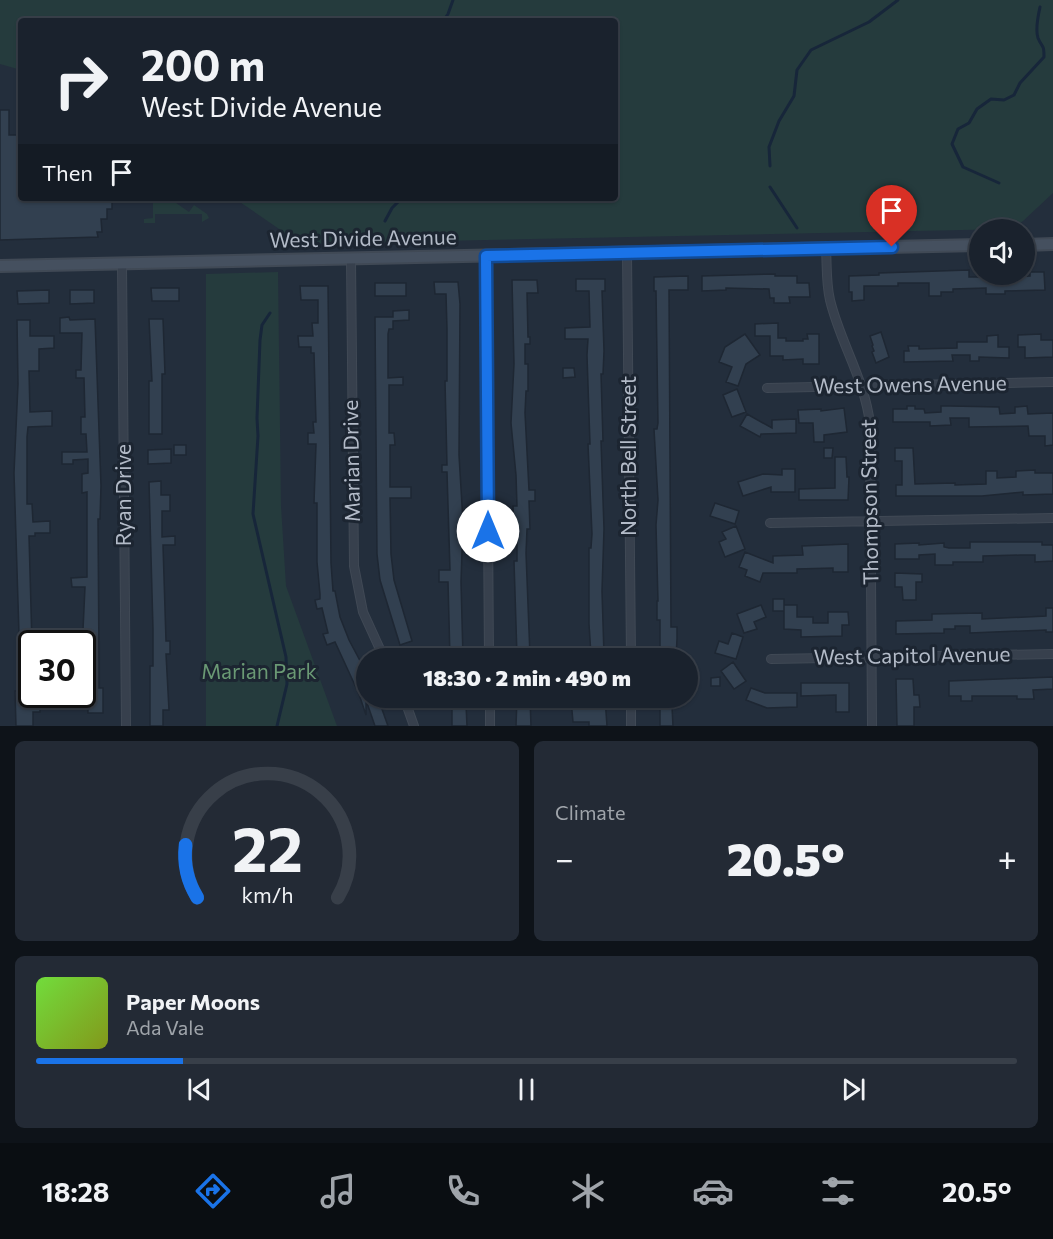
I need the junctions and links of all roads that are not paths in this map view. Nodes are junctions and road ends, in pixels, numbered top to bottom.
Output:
1 (1035, 244) edge
2 (1053, 244) edge
3 (969, 245) edge
4 (826, 249) junction
5 (627, 253) junction
6 (486, 256) junction
7 (351, 259) junction
8 (122, 264) junction
9 (0, 266) edge
10 (1053, 382) edge
11 (861, 386) junction
12 (767, 388) dead end
13 (1053, 518) edge
14 (871, 521) junction
15 (770, 524) dead end
16 (379, 648) edge
17 (489, 648) edge
18 (631, 648) edge
19 (1053, 654) edge
20 (872, 657) junction
21 (771, 659) dead end
22 (408, 708) edge
23 (490, 708) edge
24 (631, 708) edge
25 (126, 726) edge
26 (414, 726) edge
27 (490, 726) edge
28 (631, 726) edge
29 (872, 726) edge

1 - 2 street
3 - 4 street, West Divide Avenue
4 - 5 street, West Divide Avenue
4 - 11 street, Thompson Street
5 - 6 street, West Divide Avenue
5 - 18 street, North Bell Street
6 - 7 street, West Divide Avenue
6 - 17 street
7 - 8 street, West Divide Avenue
7 - 16 street, Marian Drive
8 - 9 street, West Divide Avenue
8 - 25 street, Ryan Drive
10 - 11 street, West Owens Avenue
11 - 12 street, West Owens Avenue
11 - 14 street, Thompson Street
13 - 14 street
14 - 15 street
14 - 20 street, Thompson Street
19 - 20 street, West Capitol Avenue
20 - 21 street, West Capitol Avenue
20 - 29 street, Thompson Street
22 - 26 street
23 - 27 street
24 - 28 street

